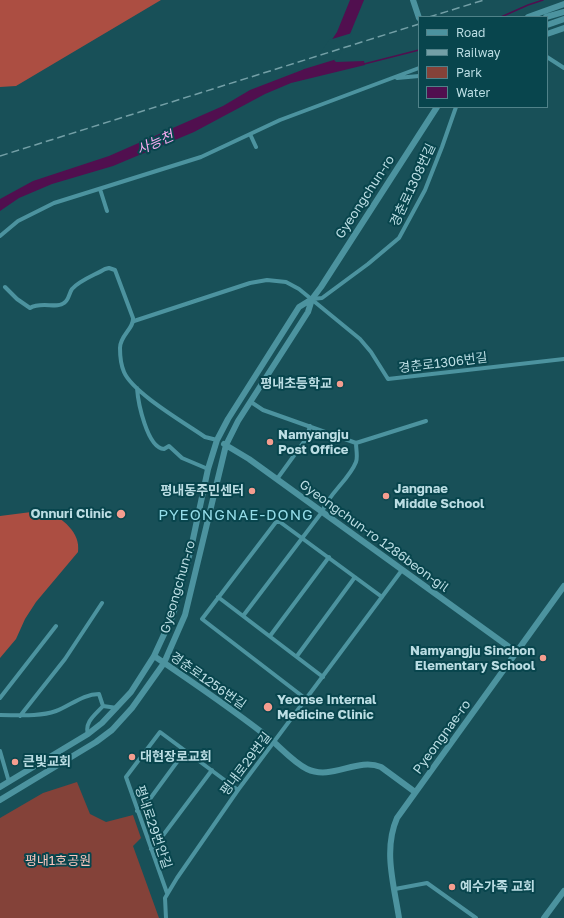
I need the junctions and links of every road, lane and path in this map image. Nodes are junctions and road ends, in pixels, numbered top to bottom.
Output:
1 (413, 0) edge
2 (564, 4) edge
3 (564, 12) edge
4 (418, 16) edge
5 (531, 16) edge
6 (548, 16) edge
7 (564, 19) edge
8 (548, 25) edge
9 (564, 28) edge
10 (548, 34) edge
11 (548, 58) edge
12 (418, 68) edge
13 (564, 68) edge
14 (418, 76) edge
15 (385, 81) junction
16 (456, 108) edge
17 (432, 110) edge
18 (250, 134) junction
19 (256, 147) dead end
20 (100, 189) junction
21 (107, 211) dead end
22 (0, 236) edge
23 (5, 288) dead end
24 (312, 299) junction
25 (134, 321) junction
26 (564, 359) edge
27 (137, 388) junction
28 (251, 402) junction
29 (426, 421) dead end
30 (310, 426) junction
31 (217, 440) junction
32 (356, 443) junction
33 (226, 445) junction
34 (208, 469) junction
35 (277, 479) junction
36 (322, 512) junction
37 (303, 538) junction
38 (329, 557) junction
39 (402, 570) junction
40 (355, 577) junction
41 (564, 586) edge
42 (218, 598) junction
43 (382, 598) junction
44 (102, 603) dead end
45 (243, 616) junction
46 (56, 626) dead end
47 (270, 636) junction
48 (516, 652) junction
49 (154, 656) junction
50 (297, 656) junction
51 (164, 663) junction
52 (323, 677) junction
53 (0, 698) edge
54 (306, 699) junction
55 (103, 706) junction
56 (118, 708) junction
57 (0, 715) edge
58 (20, 716) junction
59 (88, 734) junction
60 (275, 743) junction
61 (0, 751) edge
62 (185, 751) junction
63 (212, 770) junction
64 (9, 782) junction
65 (0, 787) edge
66 (238, 790) junction
67 (415, 792) junction
68 (0, 800) edge
69 (137, 811) junction
70 (150, 849) junction
71 (395, 889) junction
72 (564, 891) edge
73 (167, 893) junction
74 (166, 918) edge
75 (399, 918) edge
76 (476, 918) edge
77 (544, 918) edge

1 - 4 street
2 - 5 street
3 - 6 street
7 - 8 street
9 - 10 street
11 - 13 street
12 - 15 street
14 - 15 street
15 - 18 street
16 - 24 street, 경춘로1308번길
17 - 24 street, Gyeongchun-ro
18 - 19 street
18 - 20 street
20 - 21 street
20 - 22 street
23 - 25 street
24 - 25 street
24 - 26 street, 경춘로1306번길
24 - 28 street, Gyeongchun-ro
24 - 31 street, Gyeongchun-ro
25 - 27 street
27 - 31 street
27 - 34 street
28 - 30 street
28 - 33 street, Gyeongchun-ro
29 - 32 street
30 - 32 street
30 - 35 street
31 - 33 street, Gyeongchun-ro 1286beon-gil
31 - 34 street, Gyeongchun-ro
32 - 36 street
33 - 35 street, Gyeongchun-ro 1286beon-gil
33 - 51 street, Gyeongchun-ro
34 - 49 street, Gyeongchun-ro
35 - 36 street, Gyeongchun-ro 1286beon-gil
36 - 37 street
36 - 39 street, Gyeongchun-ro 1286beon-gil
37 - 38 street
37 - 42 street
37 - 45 street
38 - 40 street
38 - 47 street
39 - 43 street, 평내로29번길
39 - 48 street, Gyeongchun-ro 1286beon-gil
40 - 43 street
40 - 50 street
41 - 48 street, Pyeongnae-ro
42 - 45 street
42 - 54 street
43 - 52 street, 평내로29번길
44 - 58 street
45 - 47 street
46 - 53 street
47 - 50 street
48 - 67 street, Pyeongnae-ro
49 - 51 street, 경춘로1256번길
49 - 56 street, Gyeongchun-ro
50 - 52 street
51 - 60 street, 경춘로1256번길
51 - 68 street, Gyeongchun-ro
52 - 54 street, 평내로29번길
54 - 60 street, 평내로29번길
55 - 56 street
55 - 58 street
55 - 59 street
56 - 59 street, Gyeongchun-ro
57 - 58 street
59 - 64 street, Gyeongchun-ro
60 - 66 street, 평내로29번길
60 - 67 street, 경춘로1256번길
61 - 64 street
62 - 63 street, 평내로29번안길
62 - 69 street
62 - 69 street, 평내로29번안길
63 - 66 street, 평내로29번안길
63 - 70 street
64 - 65 street, Gyeongchun-ro
66 - 73 street, 평내로29번길
67 - 71 street, Pyeongnae-ro
69 - 70 street, 평내로29번안길
70 - 73 street, 평내로29번안길
71 - 75 street, Pyeongnae-ro
71 - 76 street
72 - 77 street
73 - 74 street

